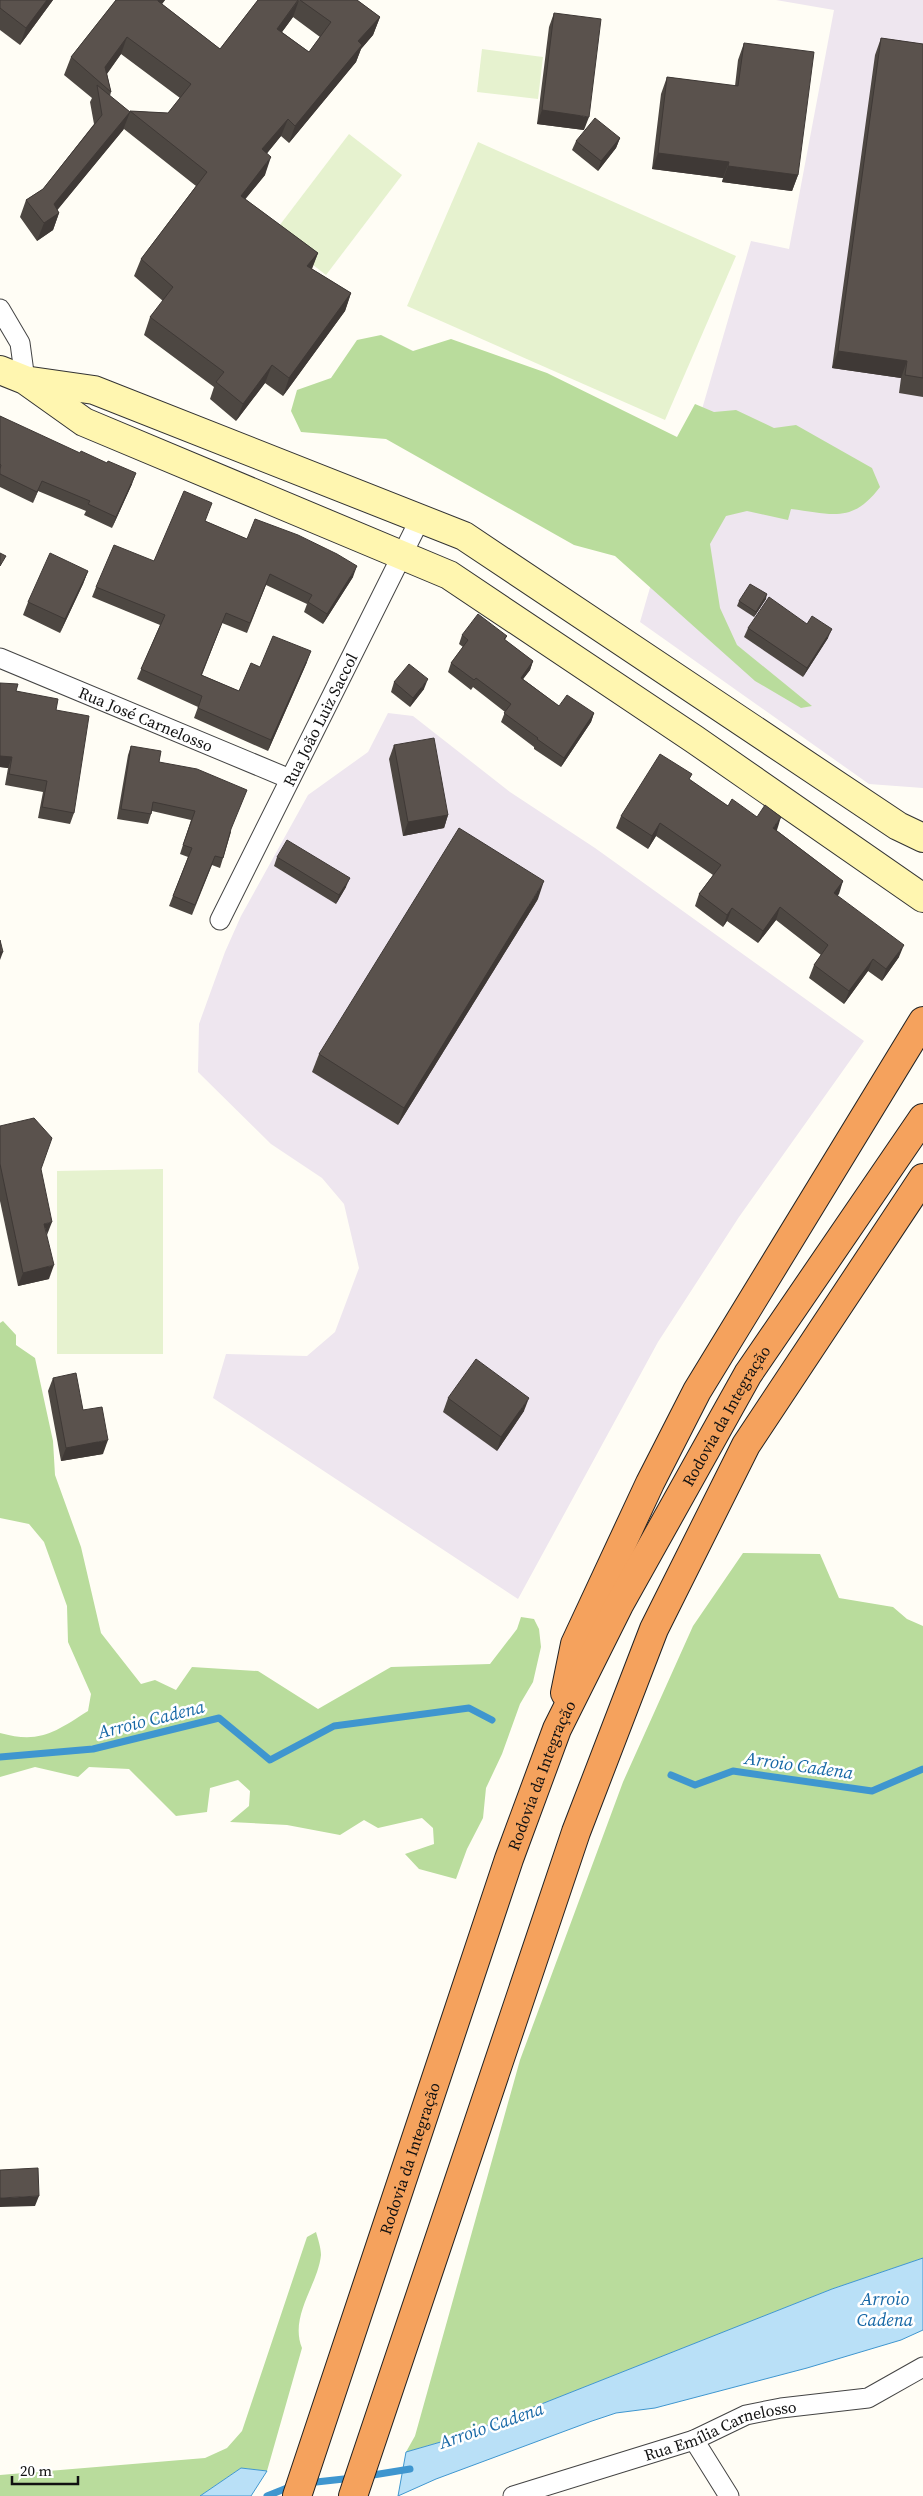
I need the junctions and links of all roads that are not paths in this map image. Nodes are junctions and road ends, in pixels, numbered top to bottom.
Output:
1 (0, 308) edge
2 (0, 370) edge
3 (26, 380) junction
4 (420, 520) junction
5 (402, 556) junction
6 (0, 658) edge
7 (290, 779) junction
8 (923, 838) edge
9 (923, 898) edge
10 (220, 920) dead end
11 (923, 1021) edge
12 (923, 1118) edge
13 (923, 1178) edge
14 (557, 1729) junction
15 (923, 2367) edge
16 (694, 2440) junction
17 (297, 2496) edge
18 (352, 2496) edge
19 (513, 2496) edge
20 (729, 2496) edge

1 - 3 street
2 - 3 street
3 - 4 street
3 - 5 street
4 - 5 street, Rua João Luiz Saccol
4 - 8 street
5 - 7 street, Rua João Luiz Saccol
5 - 9 street
6 - 7 street, Rua José Carnelosso
7 - 10 street, Rua João Luiz Saccol
11 - 14 highway
12 - 14 highway, Rodovia da Integração
13 - 18 highway, Rodovia da Integração
14 - 17 highway, Rodovia da Integração
15 - 16 street, Rua Emília Carnelosso
16 - 19 street, Rua Emília Carnelosso
16 - 20 street

